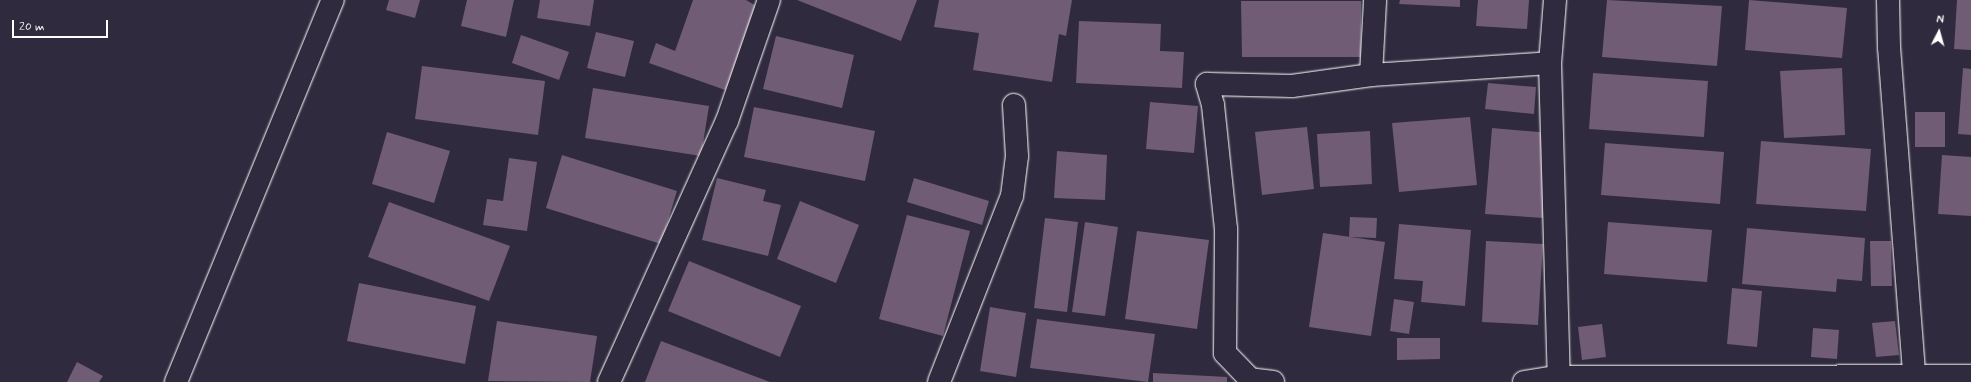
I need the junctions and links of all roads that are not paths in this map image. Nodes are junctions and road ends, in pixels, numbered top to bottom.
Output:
1 (333, 0) edge
2 (769, 0) edge
3 (1375, 0) edge
4 (1555, 0) edge
5 (1888, 0) edge
6 (1550, 63) junction
7 (1371, 75) junction
8 (1014, 105) dead end
9 (1971, 376) edge
10 (1558, 379) edge
11 (1915, 380) edge
12 (176, 382) edge
13 (609, 382) edge
14 (939, 382) edge
15 (1273, 382) edge
16 (1524, 382) edge

1 - 12 street
2 - 13 street
3 - 7 street
4 - 6 street
5 - 11 street
6 - 7 street
6 - 10 street
7 - 15 street
8 - 14 street
9 - 11 street
10 - 11 street
10 - 16 street

